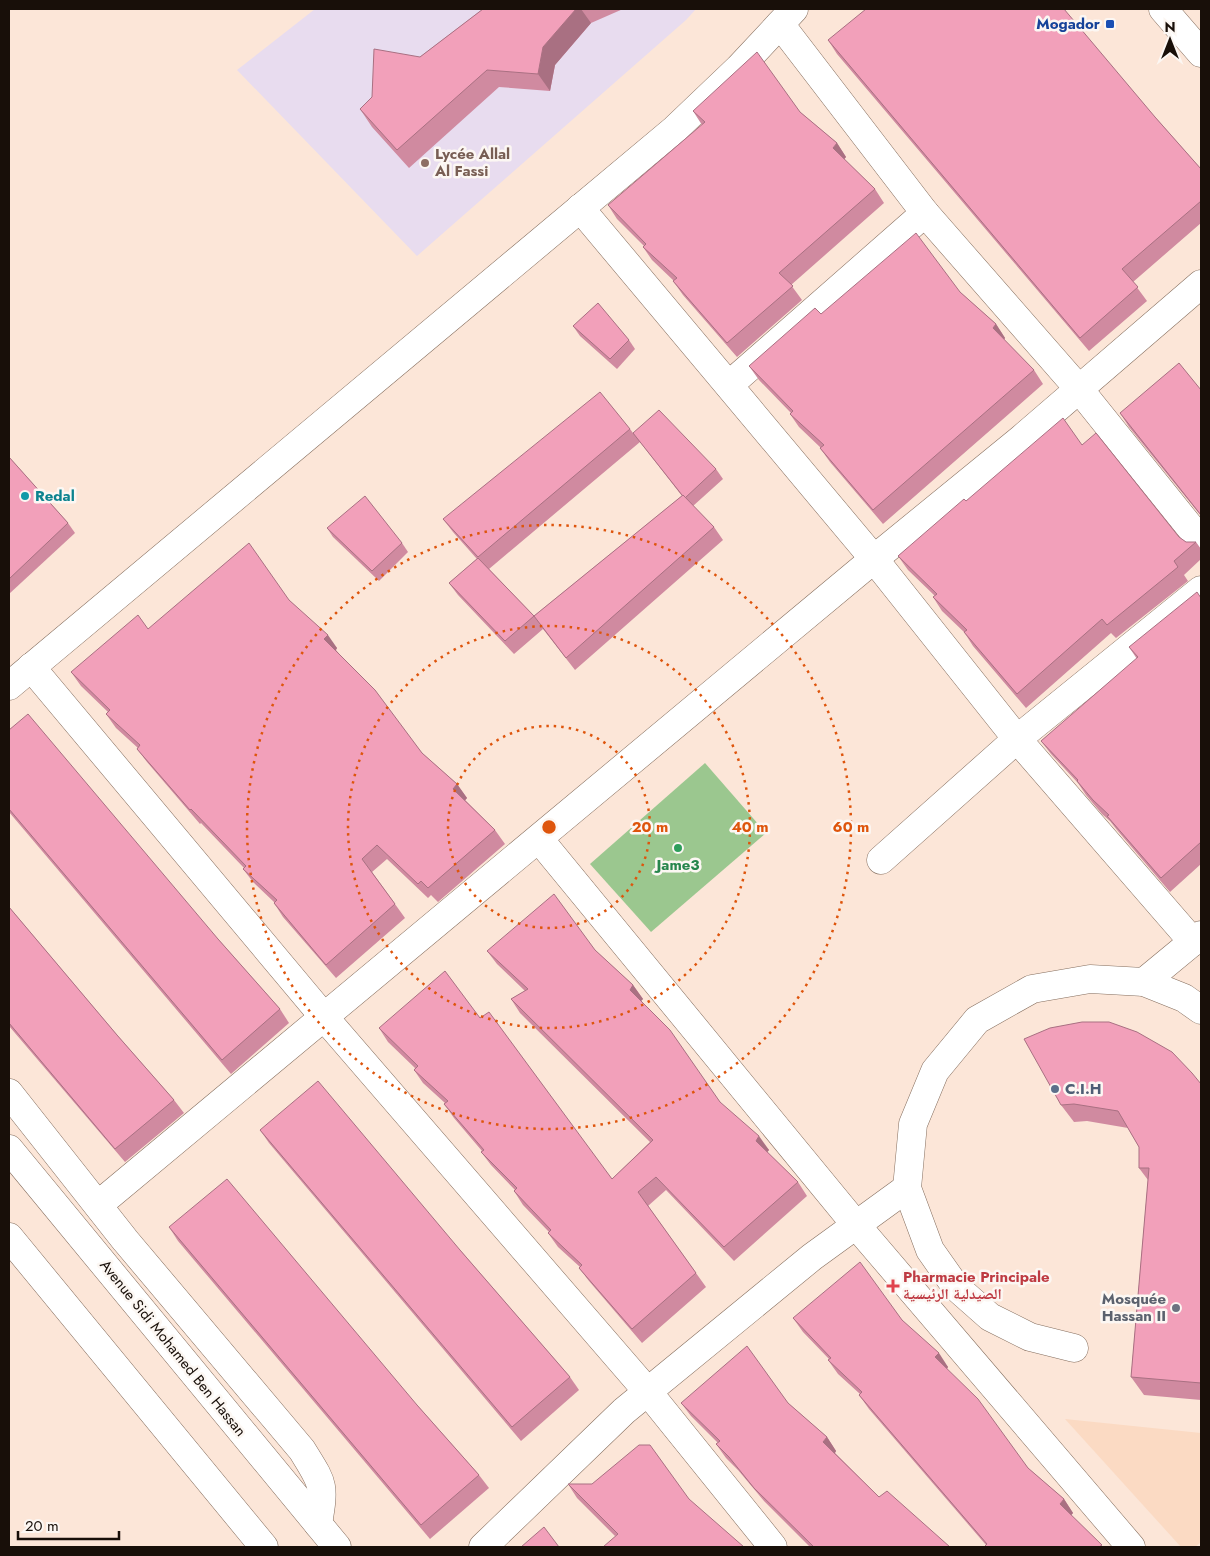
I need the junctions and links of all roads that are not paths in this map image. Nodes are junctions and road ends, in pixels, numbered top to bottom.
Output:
1 (1163, 9) edge
2 (787, 16) edge
3 (1201, 53) edge
4 (580, 208) junction
5 (925, 213) junction
6 (1201, 284) edge
7 (729, 385) junction
8 (1079, 389) junction
9 (1201, 541) edge
10 (874, 559) junction
11 (1201, 590) edge
12 (31, 667) junction
13 (9, 686) edge
14 (1017, 739) junction
15 (539, 839) junction
16 (881, 860) dead end
17 (1197, 939) edge
18 (1144, 982) junction
19 (1201, 1010) edge
20 (324, 1017) junction
21 (9, 1093) edge
22 (9, 1149) edge
23 (907, 1188) junction
24 (98, 1205) junction
25 (856, 1225) junction
26 (9, 1237) edge
27 (1074, 1348) dead end
28 (648, 1392) junction
29 (318, 1524) junction
30 (264, 1547) edge
31 (337, 1547) edge
32 (483, 1547) edge
33 (773, 1547) edge
34 (1131, 1547) edge

1 - 3 street
2 - 4 street
2 - 5 street
4 - 7 street
4 - 12 street
5 - 7 street
5 - 8 street
6 - 8 street
7 - 10 street
8 - 9 street
8 - 10 street
10 - 14 street
10 - 15 street
11 - 14 street
12 - 13 street
12 - 20 street
14 - 16 street
14 - 17 street
15 - 20 street
15 - 25 street
17 - 18 street
18 - 19 street
18 - 23 street
20 - 24 street
20 - 28 street
21 - 24 street
22 - 29 street, Avenue Sidi Mohamed Ben Hassan
23 - 25 street
23 - 27 street
24 - 29 street
25 - 28 street
25 - 34 street
26 - 30 street
28 - 32 street
28 - 33 street
29 - 31 street, Avenue Sidi Mohamed Ben Hassan

